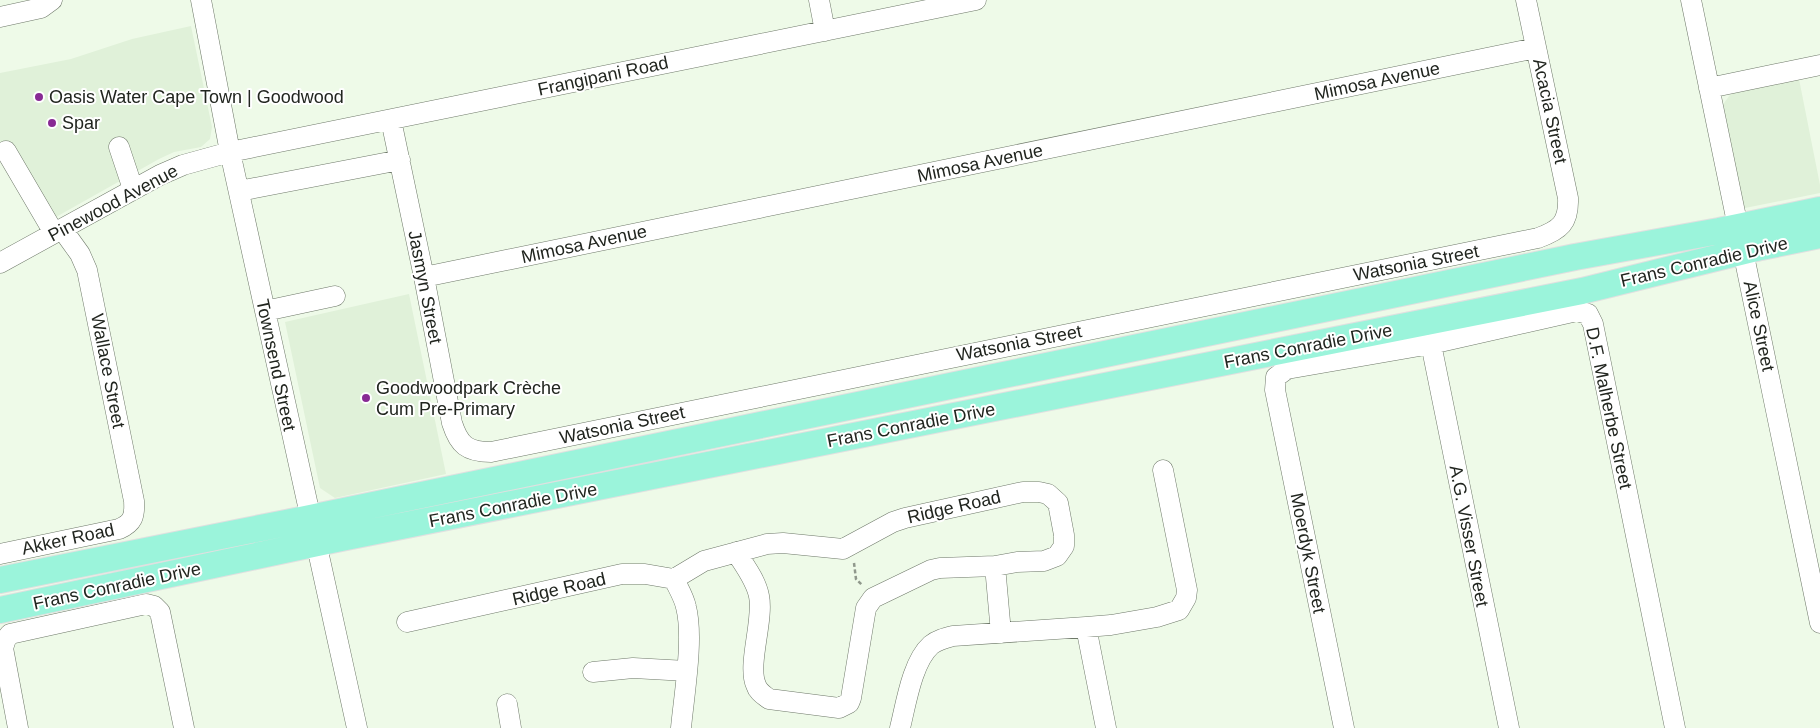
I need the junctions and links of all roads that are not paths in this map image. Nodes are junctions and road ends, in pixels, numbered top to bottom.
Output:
1 (52, 0) edge
2 (201, 0) edge
3 (819, 0) edge
4 (976, 0) edge
5 (1526, 0) edge
6 (1691, 0) edge
7 (1, 13) edge
8 (825, 31) junction
9 (1536, 48) junction
10 (1820, 65) edge
11 (1709, 88) junction
12 (392, 120) junction
13 (119, 146) dead end
14 (6, 151) dead end
15 (230, 152) junction
16 (400, 160) junction
17 (133, 189) junction
18 (239, 191) junction
19 (1820, 210) edge
20 (1564, 221) joint
21 (1738, 226) junction
22 (58, 231) junction
23 (1820, 235) edge
24 (1744, 252) junction
25 (0, 263) edge
26 (424, 277) junction
27 (335, 296) dead end
28 (265, 311) junction
29 (1431, 344) junction
30 (1276, 377) joint
31 (469, 449) joint
32 (1163, 470) dead end
33 (310, 517) junction
34 (133, 519) joint
35 (317, 543) junction
36 (736, 552) junction
37 (0, 554) edge
38 (995, 566) junction
39 (674, 579) junction
40 (0, 580) edge
41 (0, 610) edge
42 (407, 622) dead end
43 (1820, 623) edge
44 (1086, 628) junction
45 (1001, 633) junction
46 (687, 671) junction
47 (593, 672) dead end
48 (507, 704) dead end
49 (18, 728) edge
50 (184, 728) edge
51 (357, 728) edge
52 (511, 728) edge
53 (681, 728) edge
54 (900, 728) edge
55 (1106, 728) edge
56 (1344, 728) edge
57 (1509, 728) edge
58 (1675, 728) edge

1 - 7 street
2 - 15 street, Townsend Street
3 - 8 street
4 - 8 street, Frangipani Road
5 - 9 street, Acacia Street
6 - 11 street, Alice Street
8 - 12 street, Frangipani Road
9 - 20 street, Acacia Street
9 - 26 street, Mimosa Avenue
10 - 11 street
11 - 21 street, Alice Street
12 - 15 street, Frangipani Road
12 - 16 street, Jasmyn Street
13 - 17 street
14 - 22 street, Wallace Street
15 - 17 street, Pinewood Avenue
15 - 18 street, Townsend Street
16 - 18 street
16 - 26 street, Jasmyn Street
17 - 22 street, Pinewood Avenue
18 - 28 street, Townsend Street
19 - 21 main road, Frans Conradie Drive
20 - 31 street, Watsonia Street
21 - 24 street, Alice Street
21 - 33 main road, Frans Conradie Drive
22 - 25 street, Pinewood Avenue
22 - 34 street, Wallace Street
23 - 24 main road, Frans Conradie Drive
24 - 35 main road, Frans Conradie Drive
24 - 43 street, Alice Street
26 - 31 street, Jasmyn Street
27 - 28 street
28 - 33 street, Townsend Street
29 - 30 street, D.F. Malherbe Street
29 - 57 street, A.G. Visser Street
29 - 58 street, D.F. Malherbe Street
30 - 56 street, Moerdyk Street
32 - 44 street
33 - 35 street, Townsend Street
33 - 40 main road, Frans Conradie Drive
34 - 37 street, Akker Road
35 - 41 main road, Frans Conradie Drive
35 - 51 street, Townsend Street
36 - 38 street, Ridge Road
36 - 38 street, Ridge Road
36 - 39 street, Ridge Road
38 - 45 street
39 - 42 street, Ridge Road
39 - 46 street
44 - 45 street
44 - 55 street
45 - 54 street
46 - 47 street
46 - 53 street
48 - 52 street
49 - 50 street

